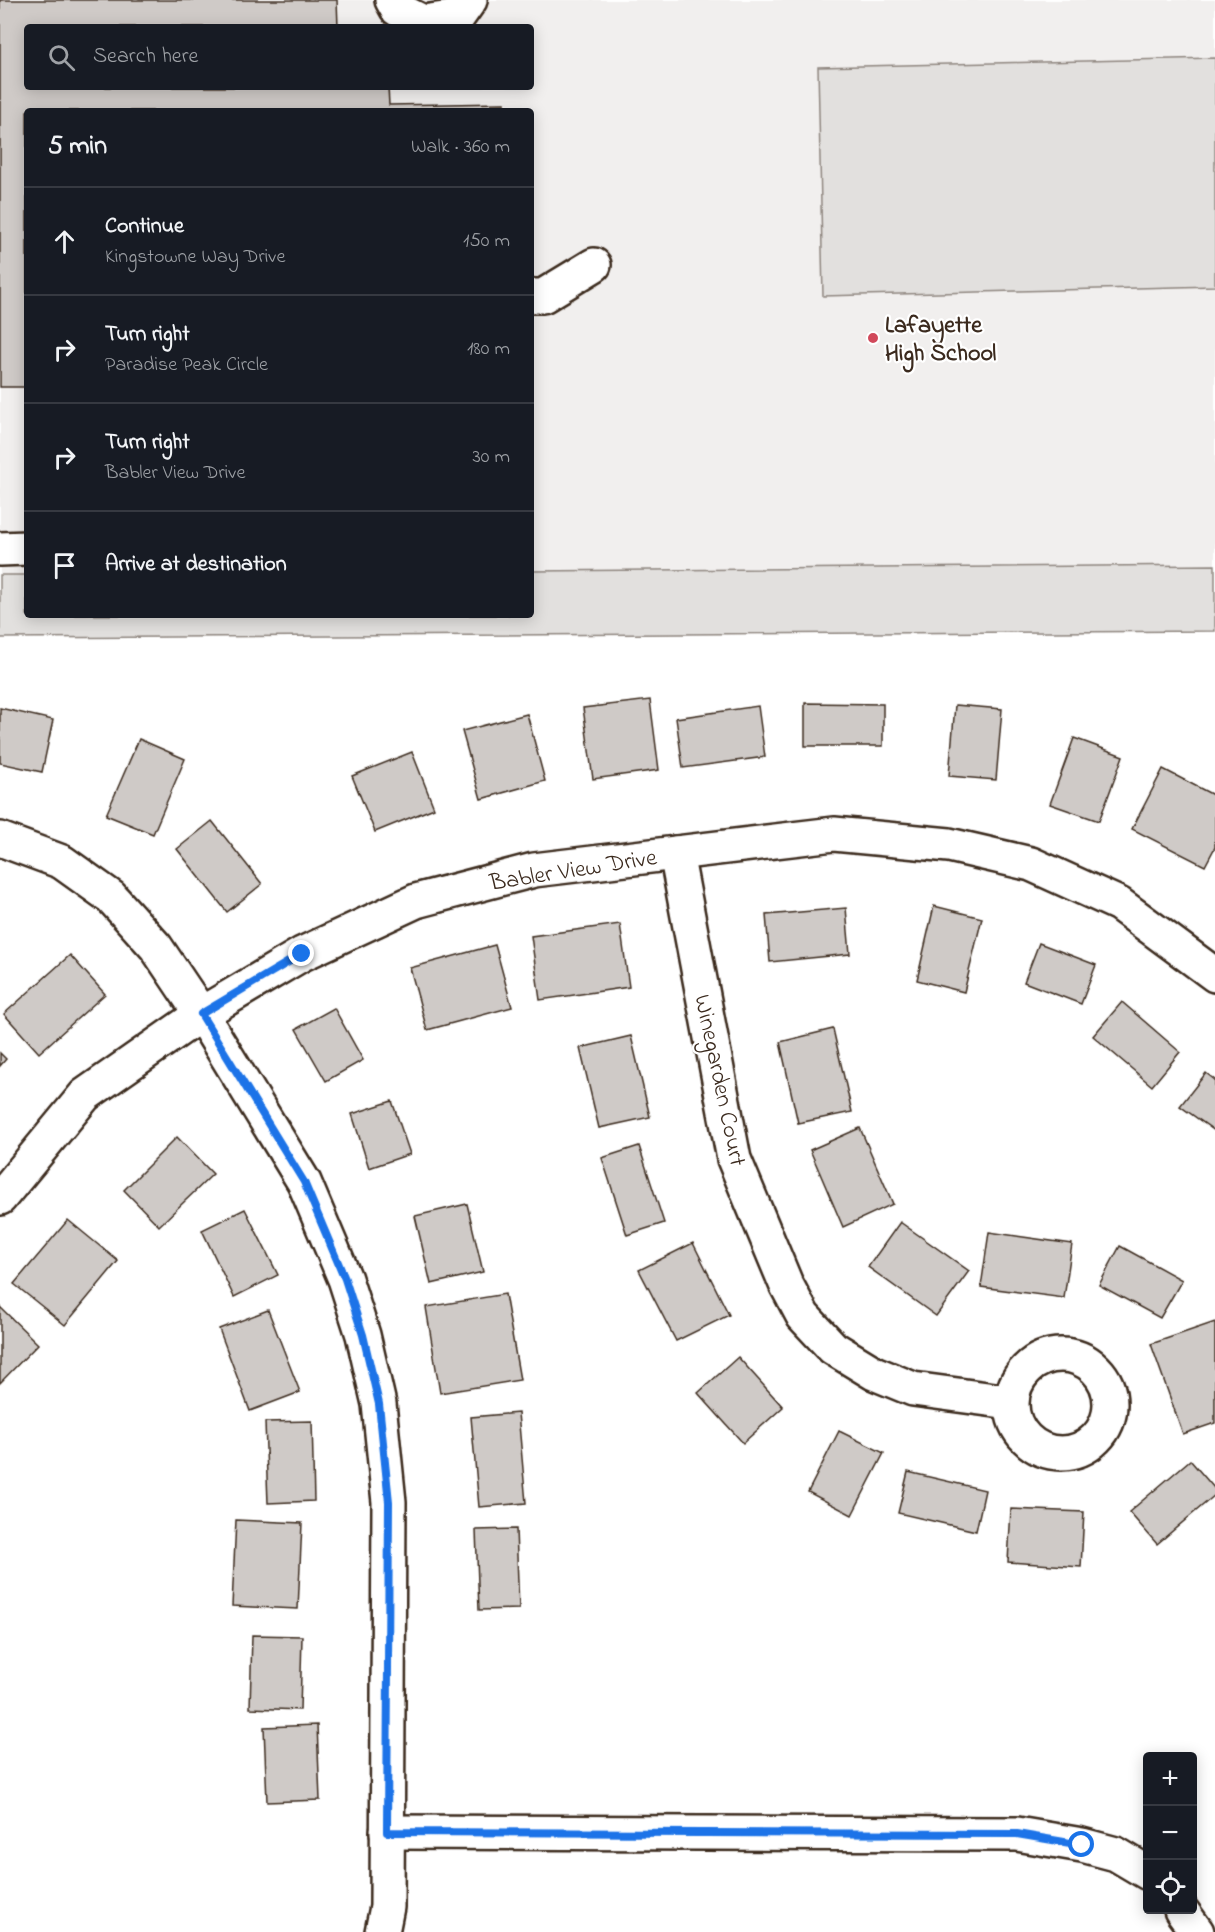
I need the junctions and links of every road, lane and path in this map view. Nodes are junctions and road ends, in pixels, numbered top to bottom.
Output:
1 (392, 0) edge
2 (470, 0) edge
3 (594, 265) dead end
4 (534, 296) edge
5 (24, 548) edge
6 (0, 549) edge
7 (0, 839) edge
8 (676, 853) junction
9 (1215, 975) edge
10 (201, 1014) junction
11 (0, 1198) edge
12 (1010, 1402) dead end
13 (387, 1832) junction
14 (1143, 1870) edge
15 (1184, 1914) edge
16 (382, 1932) edge
17 (1197, 1932) edge

1 - 2 street
3 - 4 street
5 - 6 street
7 - 10 street
8 - 9 street, Babler View Drive
8 - 10 street, Babler View Drive
8 - 12 street, Winegarden Court
10 - 11 street, Babler View Drive
10 - 13 street
13 - 14 street
13 - 16 street
15 - 17 street

